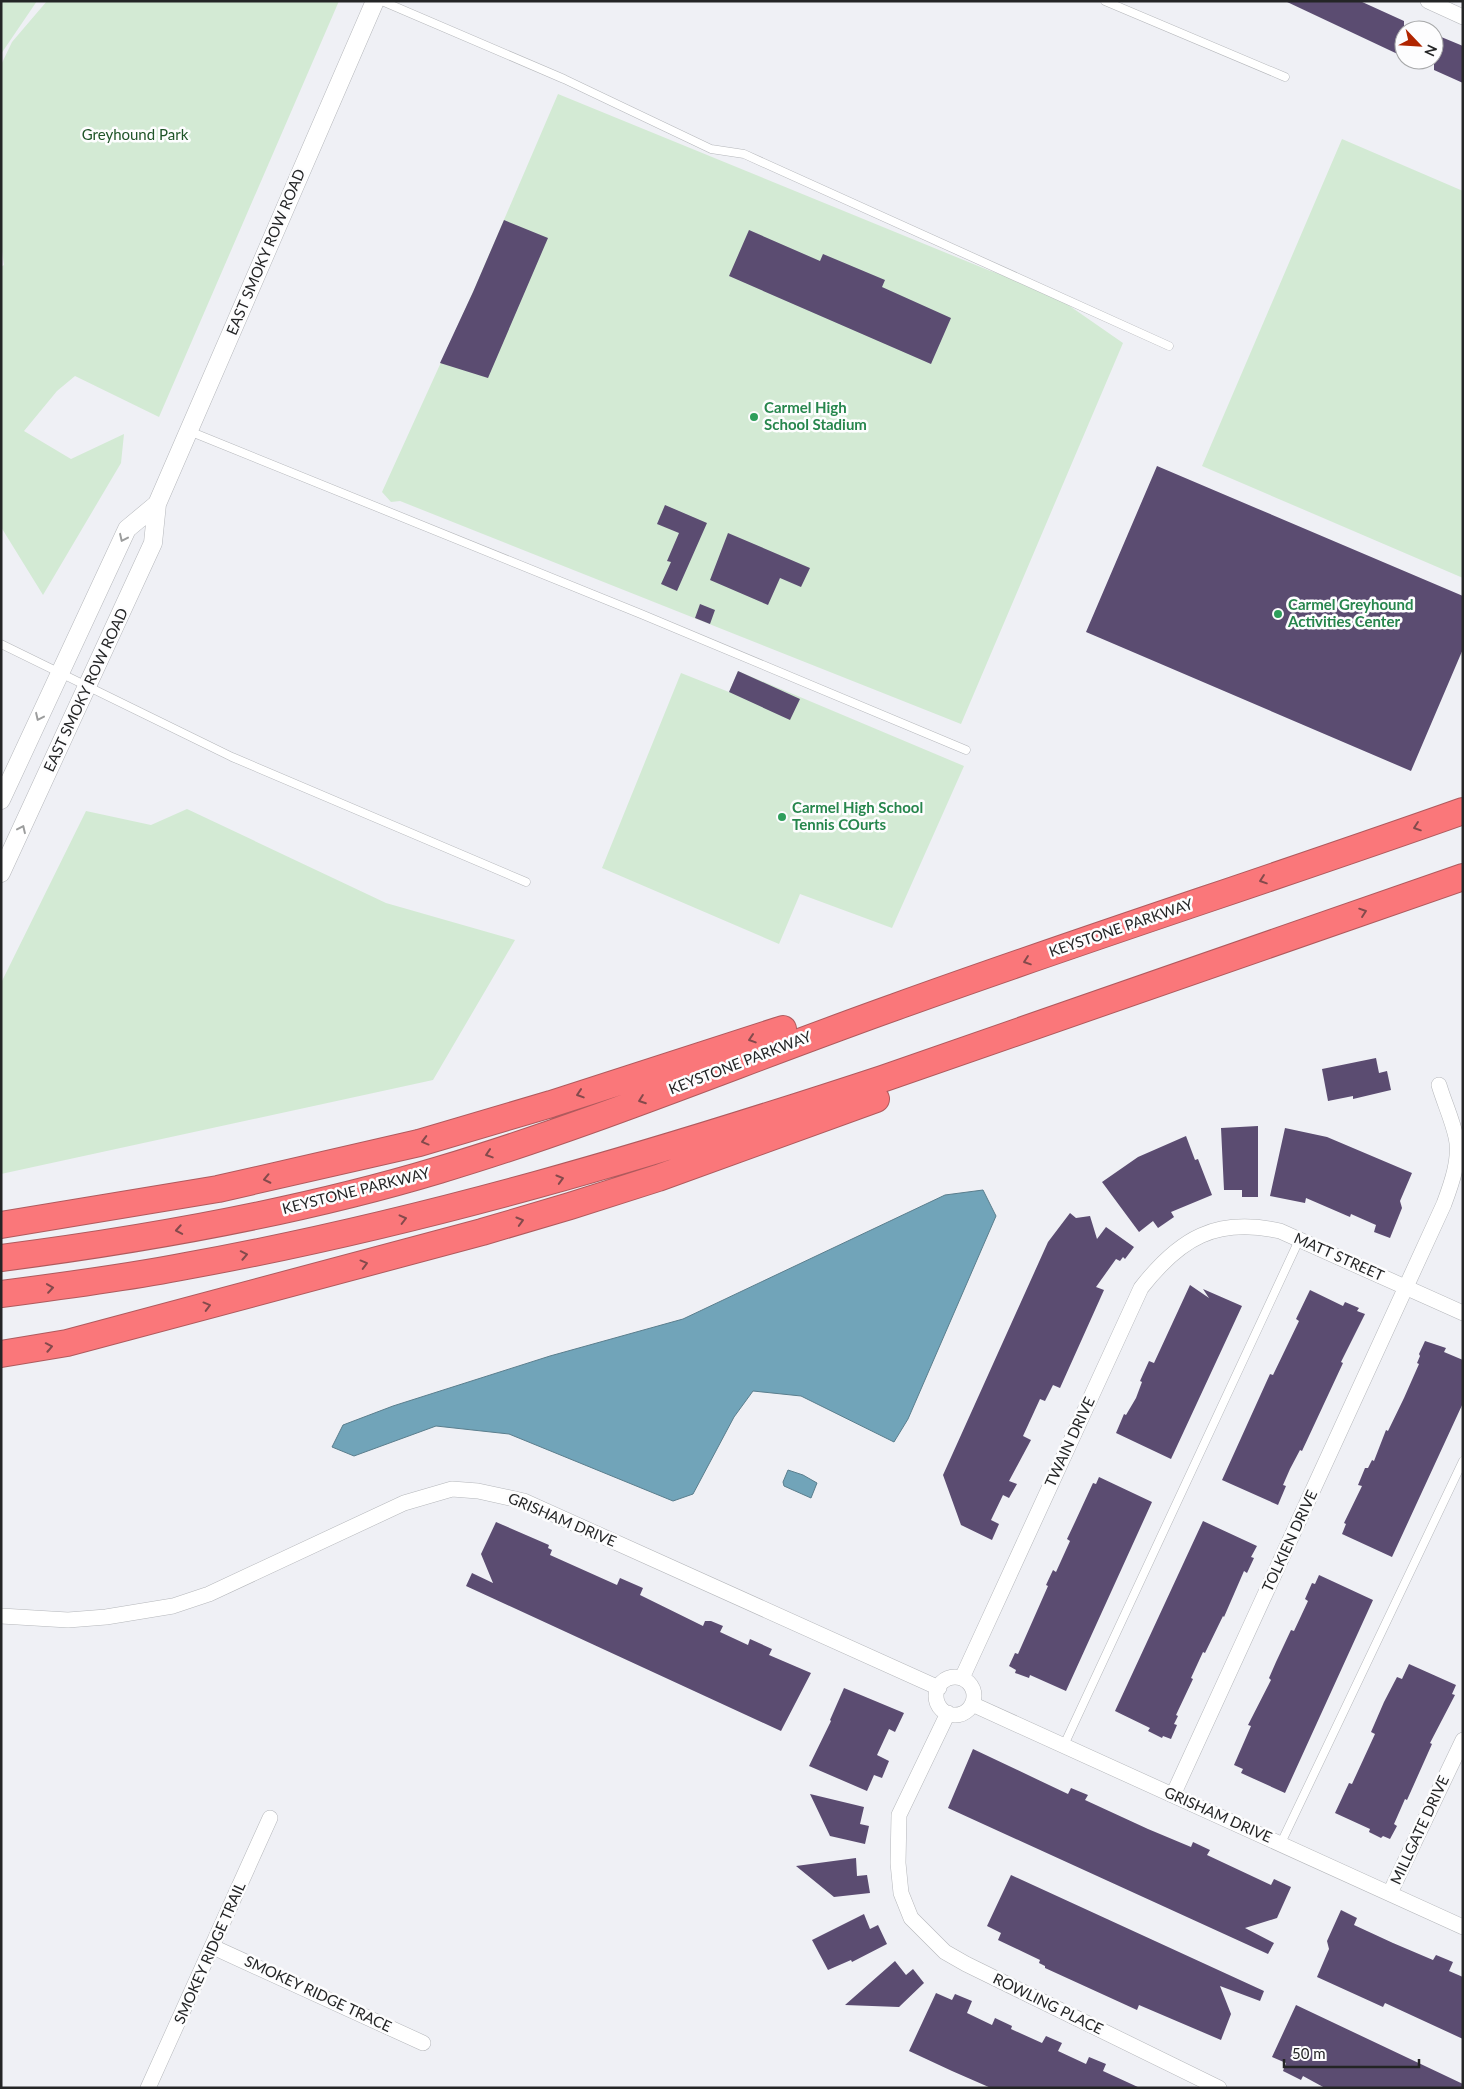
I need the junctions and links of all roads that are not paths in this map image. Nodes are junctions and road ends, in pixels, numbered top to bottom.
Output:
1 (375, 1) edge
2 (382, 1) edge
3 (1105, 1) edge
4 (1428, 1) edge
5 (1463, 17) edge
6 (1285, 77) dead end
7 (1169, 346) dead end
8 (189, 431) junction
9 (157, 504) junction
10 (1, 644) edge
11 (60, 673) junction
12 (88, 686) junction
13 (966, 750) dead end
14 (1, 800) edge
15 (1463, 811) edge
16 (1, 873) edge
17 (1463, 877) edge
18 (526, 882) dead end
19 (1317, 928) junction
20 (1001, 970) junction
21 (1439, 1085) dead end
22 (1, 1225) edge
23 (1210, 1232) joint
24 (1300, 1238) junction
25 (1, 1258) edge
26 (1407, 1287) junction
27 (1, 1294) edge
28 (1463, 1313) edge
29 (1, 1354) edge
30 (1463, 1461) edge
31 (1, 1616) edge
32 (962, 1678) junction
33 (938, 1688) junction
34 (972, 1704) junction
35 (948, 1713) junction
36 (1463, 1740) edge
37 (1064, 1745) junction
38 (1173, 1795) junction
39 (270, 1818) dead end
40 (1281, 1843) junction
41 (1390, 1893) junction
42 (1463, 1927) edge
43 (213, 1947) junction
44 (423, 2043) dead end
45 (148, 2088) edge
46 (1219, 2088) edge

1 - 8 street, EAST SMOKY ROW ROAD
2 - 7 lane
3 - 6 lane
4 - 5 street
8 - 9 street, EAST SMOKY ROW ROAD
8 - 13 lane
9 -> 11 street, EAST SMOKY ROW ROAD
9 - 12 street, EAST SMOKY ROW ROAD
10 - 11 lane
11 - 12 lane
11 -> 14 street, EAST SMOKY ROW ROAD
16 -> 12 street, EAST SMOKY ROW ROAD
12 - 18 lane
15 -> 20 highway, KEYSTONE PARKWAY
19 -> 17 highway
27 -> 19 highway
29 -> 19 highway
20 -> 22 highway
20 -> 25 highway, KEYSTONE PARKWAY
21 - 26 street, TOLKIEN DRIVE
23 - 24 street, MATT STREET
23 - 32 street, TWAIN DRIVE
24 - 26 street, MATT STREET
24 - 37 lane
26 - 28 street, MATT STREET
26 - 38 street, TOLKIEN DRIVE
30 - 40 lane
31 - 33 street, GRISHAM DRIVE
32 - 33 street
32 - 34 street
33 - 35 street
34 - 35 street
34 - 37 street, GRISHAM DRIVE
35 - 46 street, ROWLING PLACE
36 - 41 street, MILLGATE DRIVE
37 - 38 street, GRISHAM DRIVE
38 - 40 street, GRISHAM DRIVE
39 - 43 street, SMOKEY RIDGE TRAIL
40 - 41 street, GRISHAM DRIVE
41 - 42 street, GRISHAM DRIVE
43 - 44 street, SMOKEY RIDGE TRACE
43 - 45 street, SMOKEY RIDGE TRAIL

